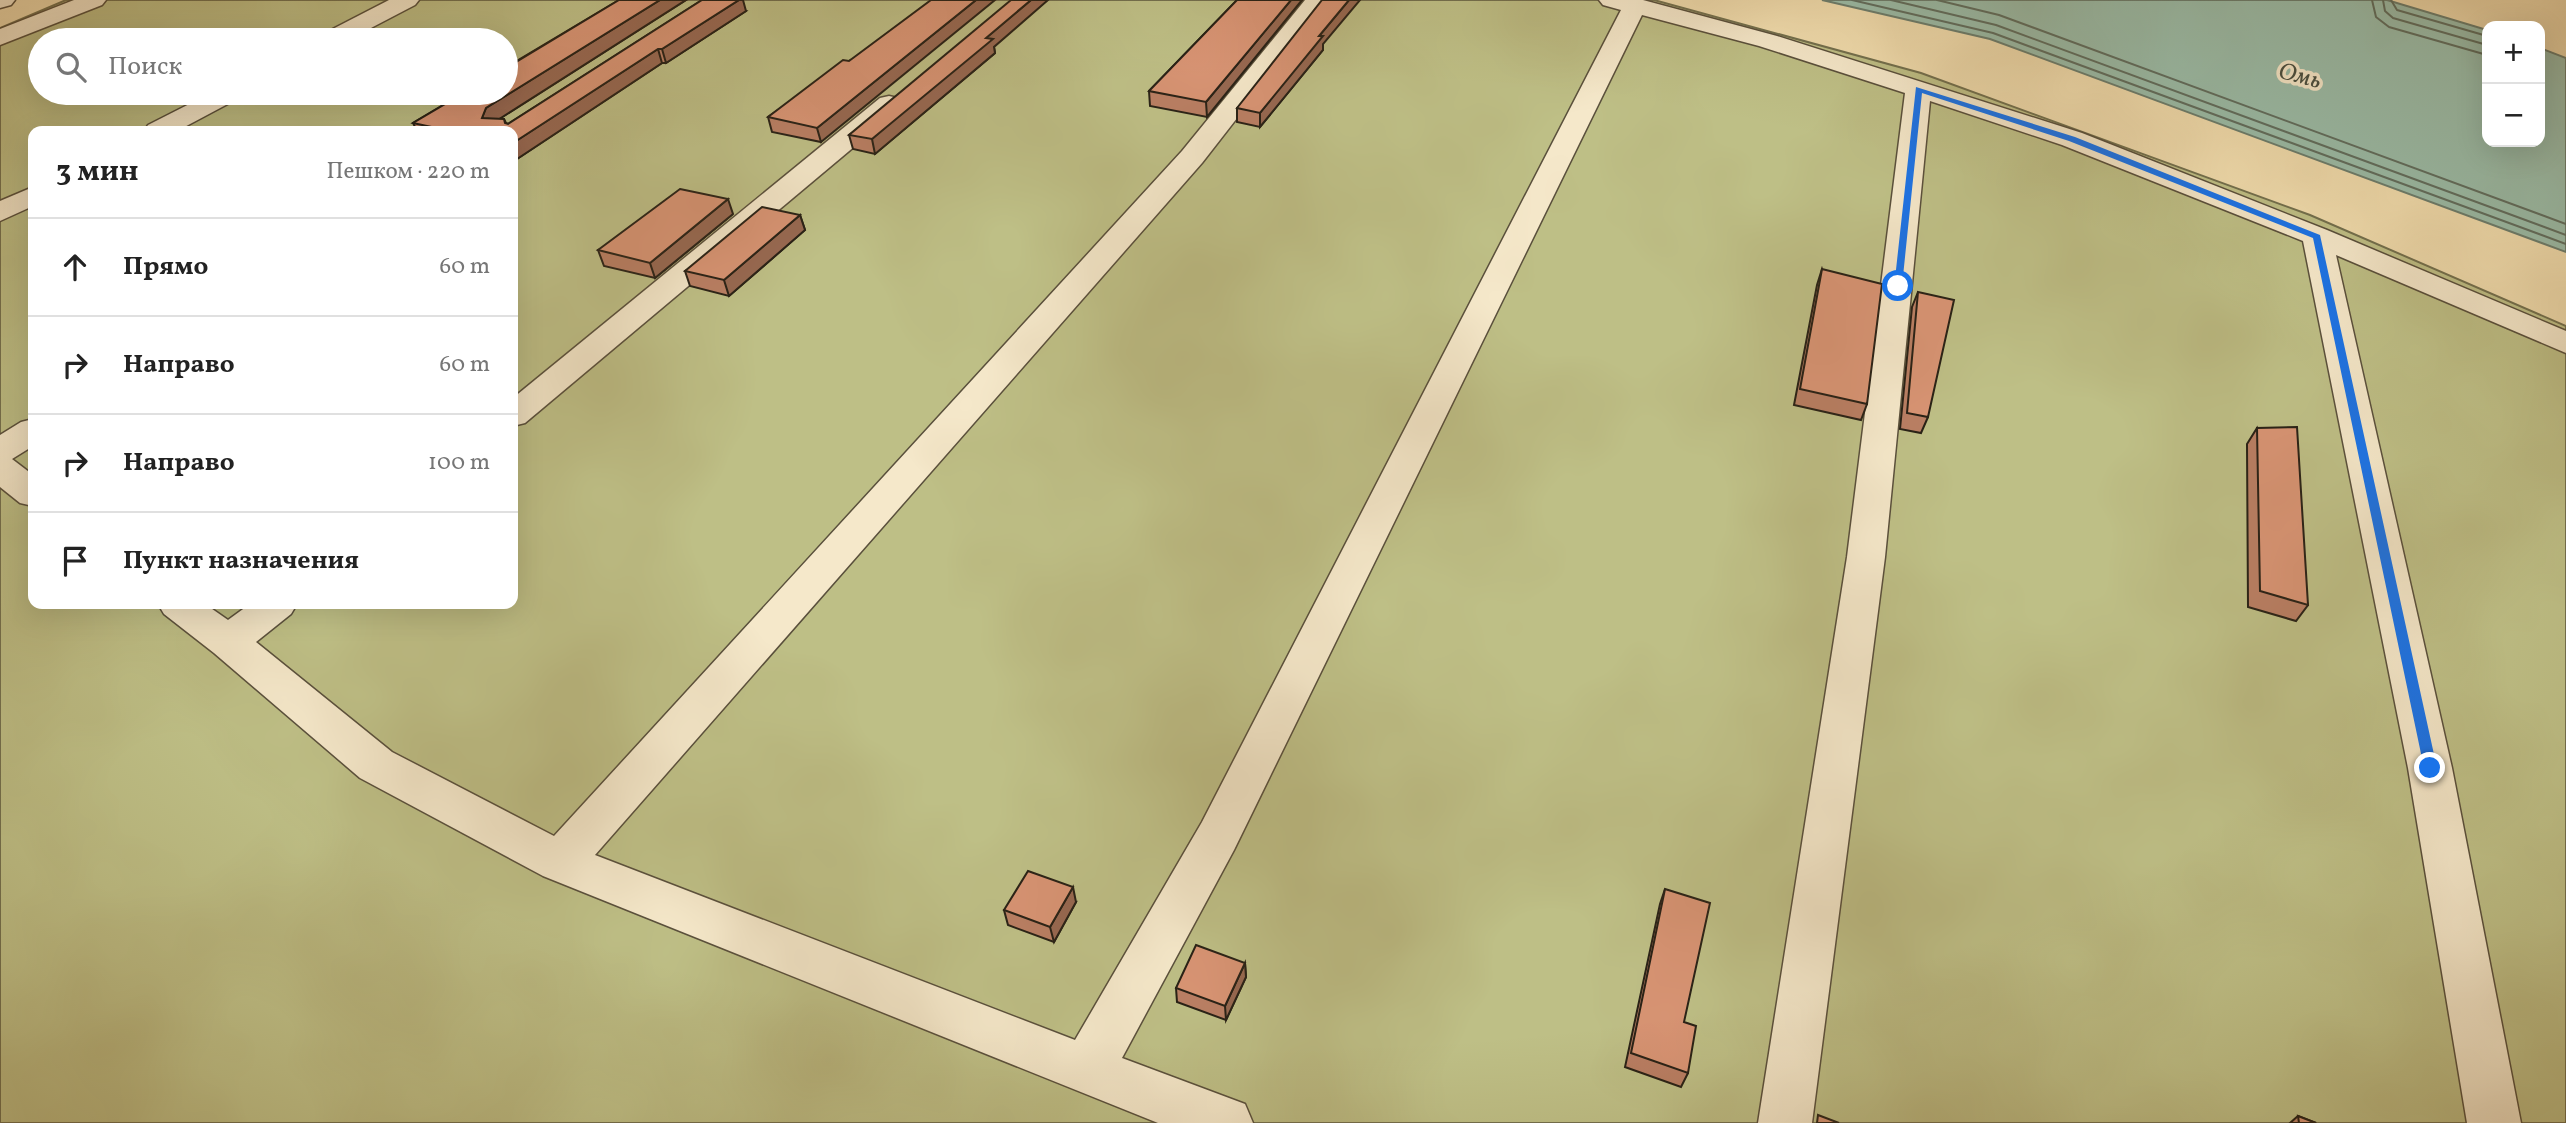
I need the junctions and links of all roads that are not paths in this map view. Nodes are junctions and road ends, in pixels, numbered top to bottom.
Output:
1 (94, 0) edge
2 (407, 0) edge
3 (1317, 0) edge
4 (1622, 3) edge
5 (353, 28) edge
6 (0, 38) edge
7 (908, 88) edge
8 (1919, 89) junction
9 (207, 105) edge
10 (167, 126) edge
11 (28, 198) edge
12 (0, 212) edge
13 (2317, 236) junction
14 (2566, 343) edge
15 (518, 411) edge
16 (28, 433) edge
17 (0, 451) edge
18 (0, 468) edge
19 (28, 490) edge
20 (185, 609) edge
21 (271, 609) edge
22 (228, 642) junction
23 (560, 862) junction
24 (1087, 1070) junction
25 (1226, 1123) edge
26 (1785, 1123) edge
27 (2494, 1123) edge

1 - 6 lane
2 - 5 lane
3 - 23 lane
4 - 8 lane
4 - 24 lane
7 - 15 lane
8 - 13 lane
8 - 26 lane
9 - 10 lane
11 - 12 lane
13 - 14 lane
13 - 27 lane
16 - 17 lane
18 - 19 lane
20 - 22 lane
21 - 22 lane
22 - 23 lane
23 - 24 lane
24 - 25 lane

